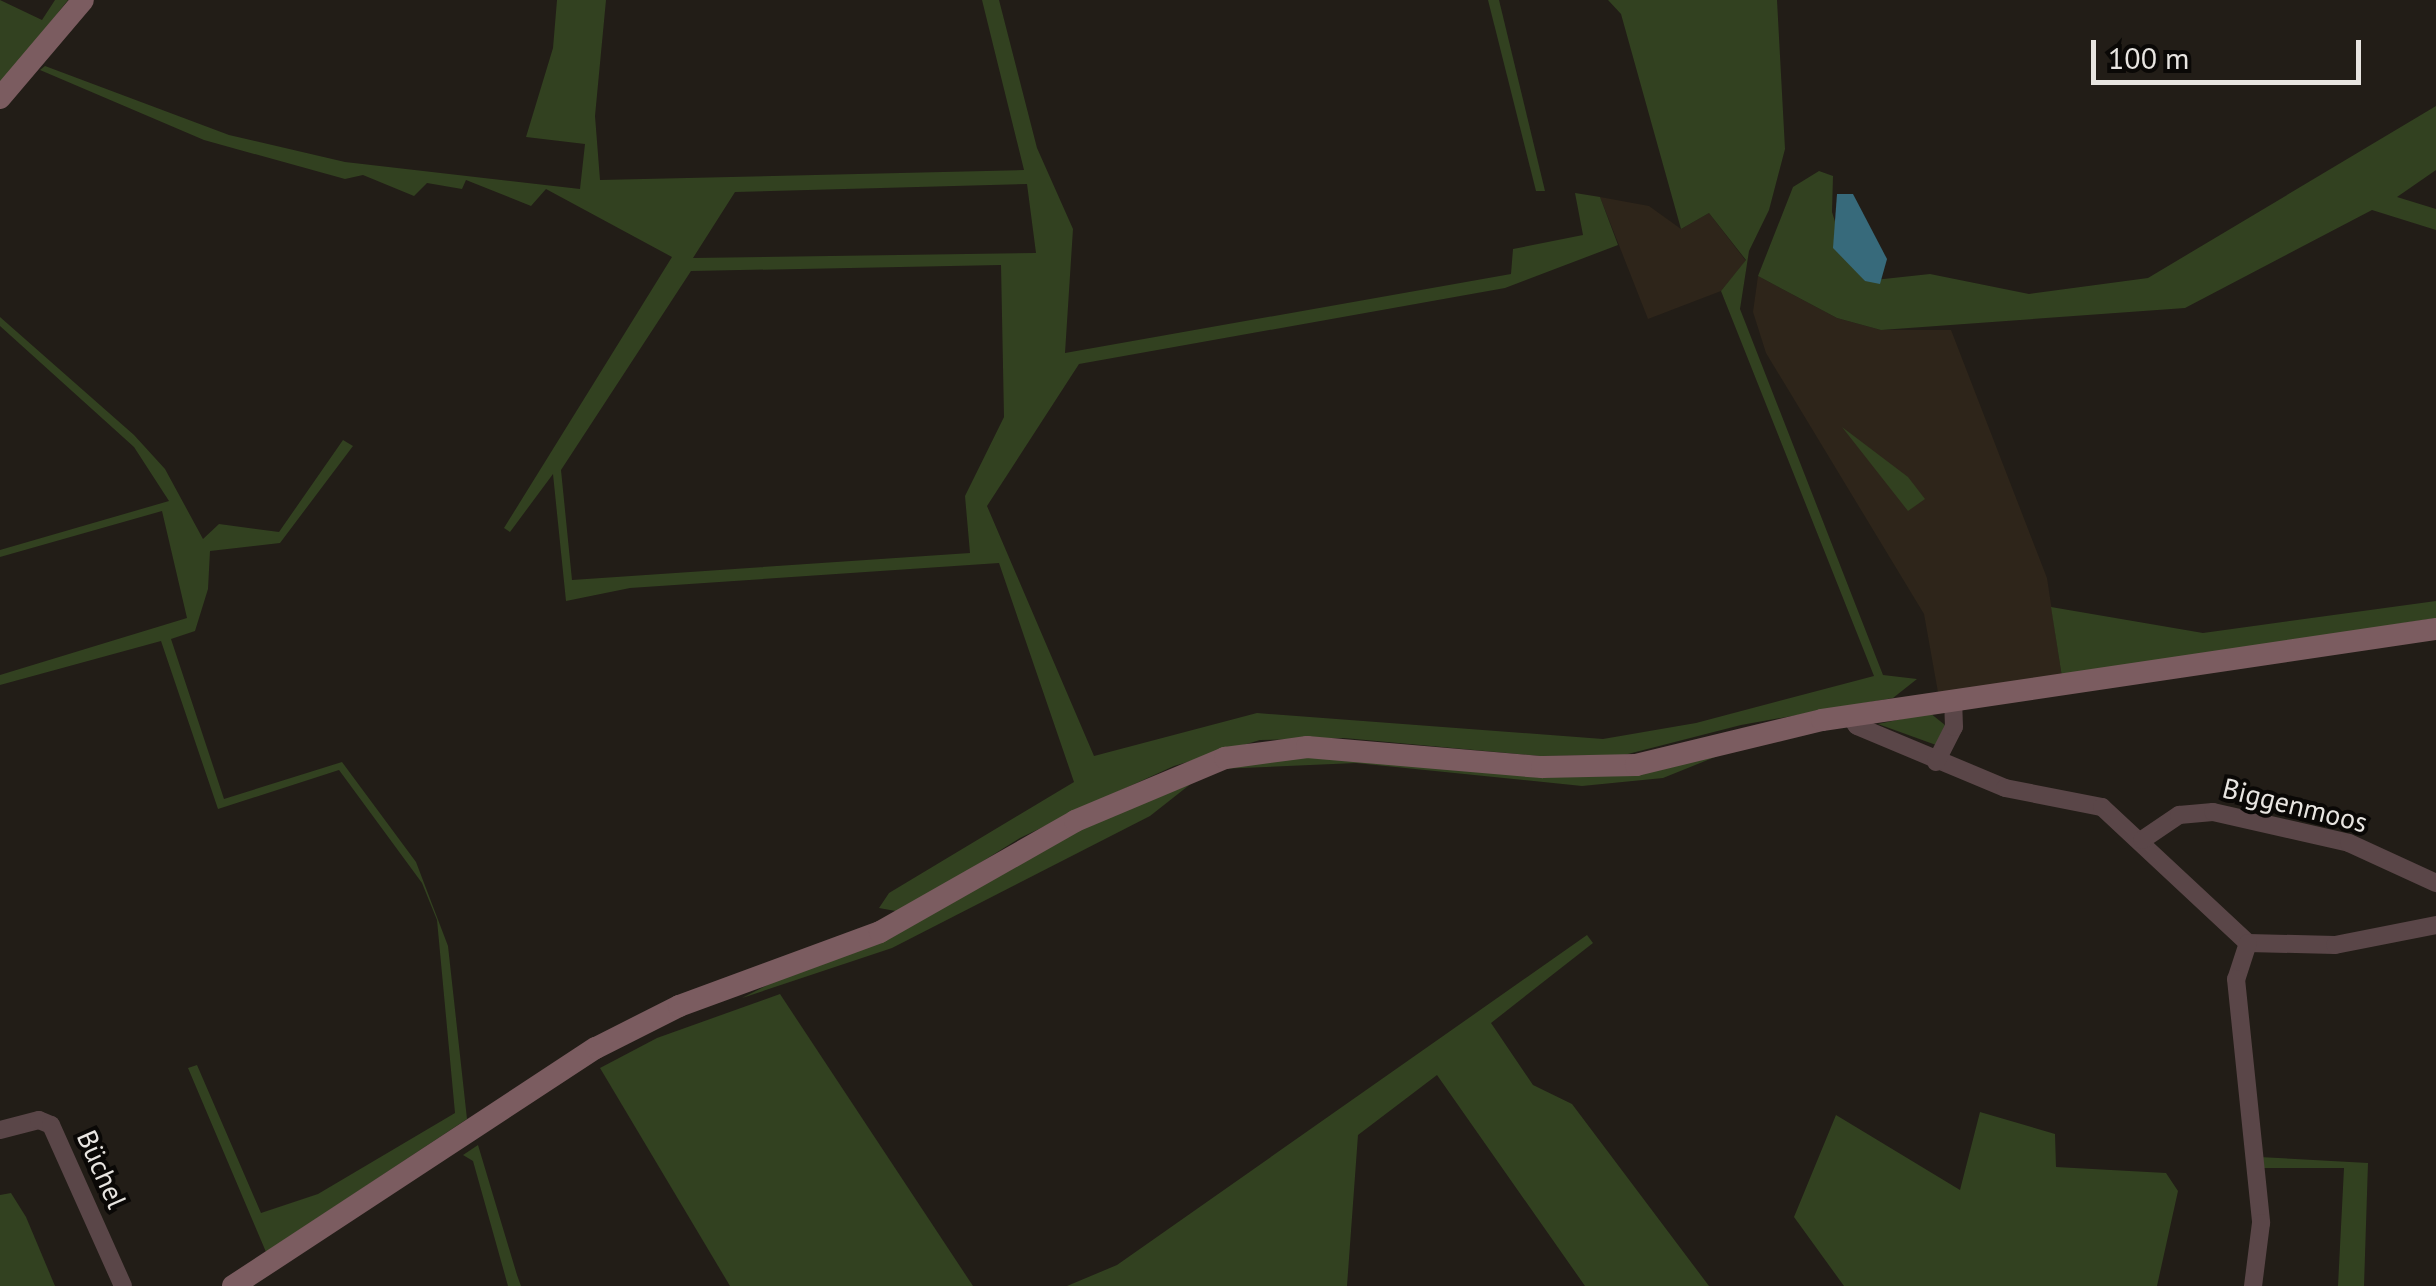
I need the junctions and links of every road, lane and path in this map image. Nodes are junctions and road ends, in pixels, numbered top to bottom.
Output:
1 (83, 0) edge
2 (0, 98) edge
3 (2436, 629) edge
4 (1953, 702) junction
5 (1850, 716) junction
6 (1936, 762) junction
7 (2142, 840) junction
8 (2436, 883) edge
9 (2436, 925) edge
10 (2248, 943) junction
11 (0, 1130) edge
12 (123, 1286) edge
13 (233, 1286) edge
14 (2254, 1286) edge

1 - 2 main road
3 - 4 main road
4 - 5 main road
4 - 6 street
5 - 6 street
5 - 13 main road
6 - 7 street
7 - 8 street, Biggenmoos
7 - 10 street
9 - 10 street
10 - 14 street
11 - 12 street, Büchel

